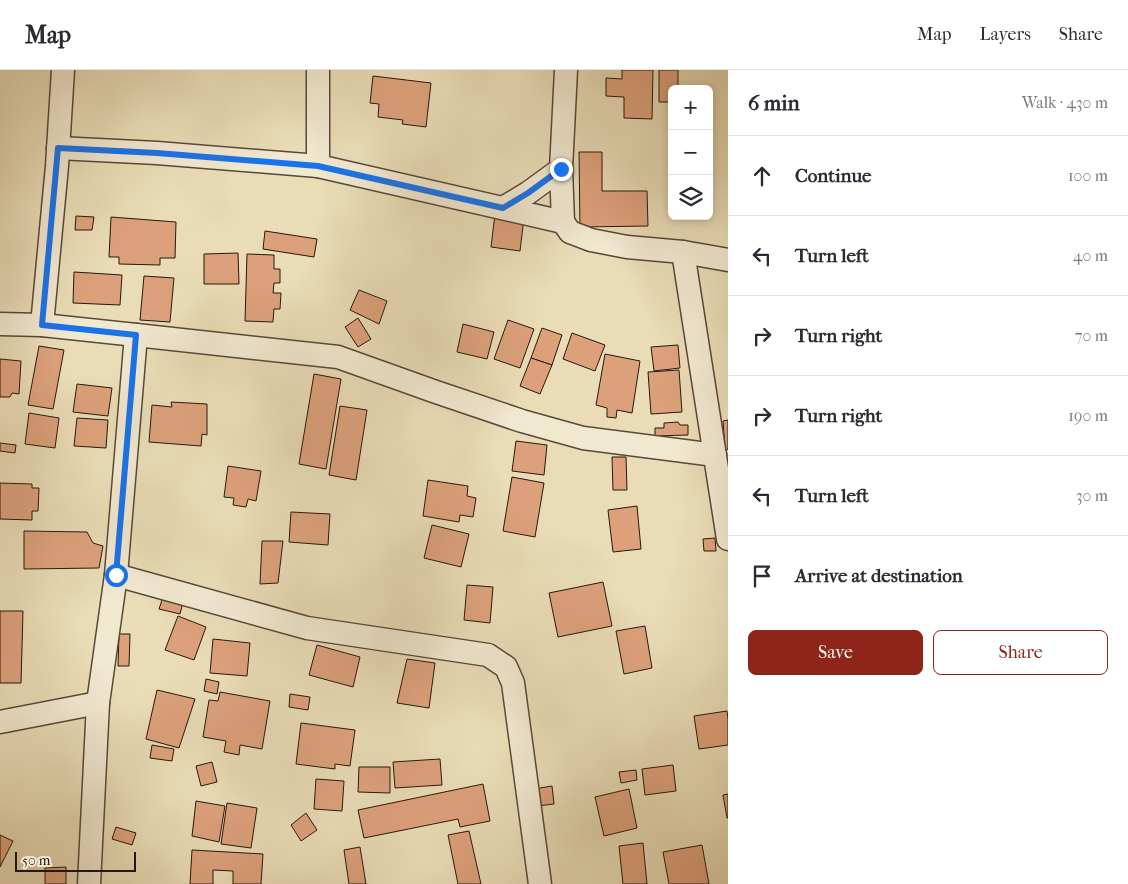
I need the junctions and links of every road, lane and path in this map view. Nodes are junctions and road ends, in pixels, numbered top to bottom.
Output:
1 (63, 70) edge
2 (318, 70) edge
3 (566, 70) edge
4 (58, 148) junction
5 (318, 166) junction
6 (561, 169) junction
7 (503, 208) junction
8 (563, 222) junction
9 (683, 252) junction
10 (728, 260) edge
11 (0, 324) edge
12 (42, 325) junction
13 (136, 335) junction
14 (714, 455) junction
15 (728, 539) edge
16 (116, 575) junction
17 (98, 703) junction
18 (0, 722) edge
19 (89, 884) edge
20 (540, 884) edge

1 - 4 street
2 - 5 street
3 - 6 street
4 - 5 street
4 - 12 street
5 - 7 street
6 - 7 street
6 - 8 street
7 - 8 street
8 - 9 street
9 - 10 street
9 - 14 street
11 - 12 street
12 - 13 street
13 - 14 street
13 - 16 street
14 - 15 street
16 - 17 street
16 - 20 street
17 - 18 street
17 - 19 street

